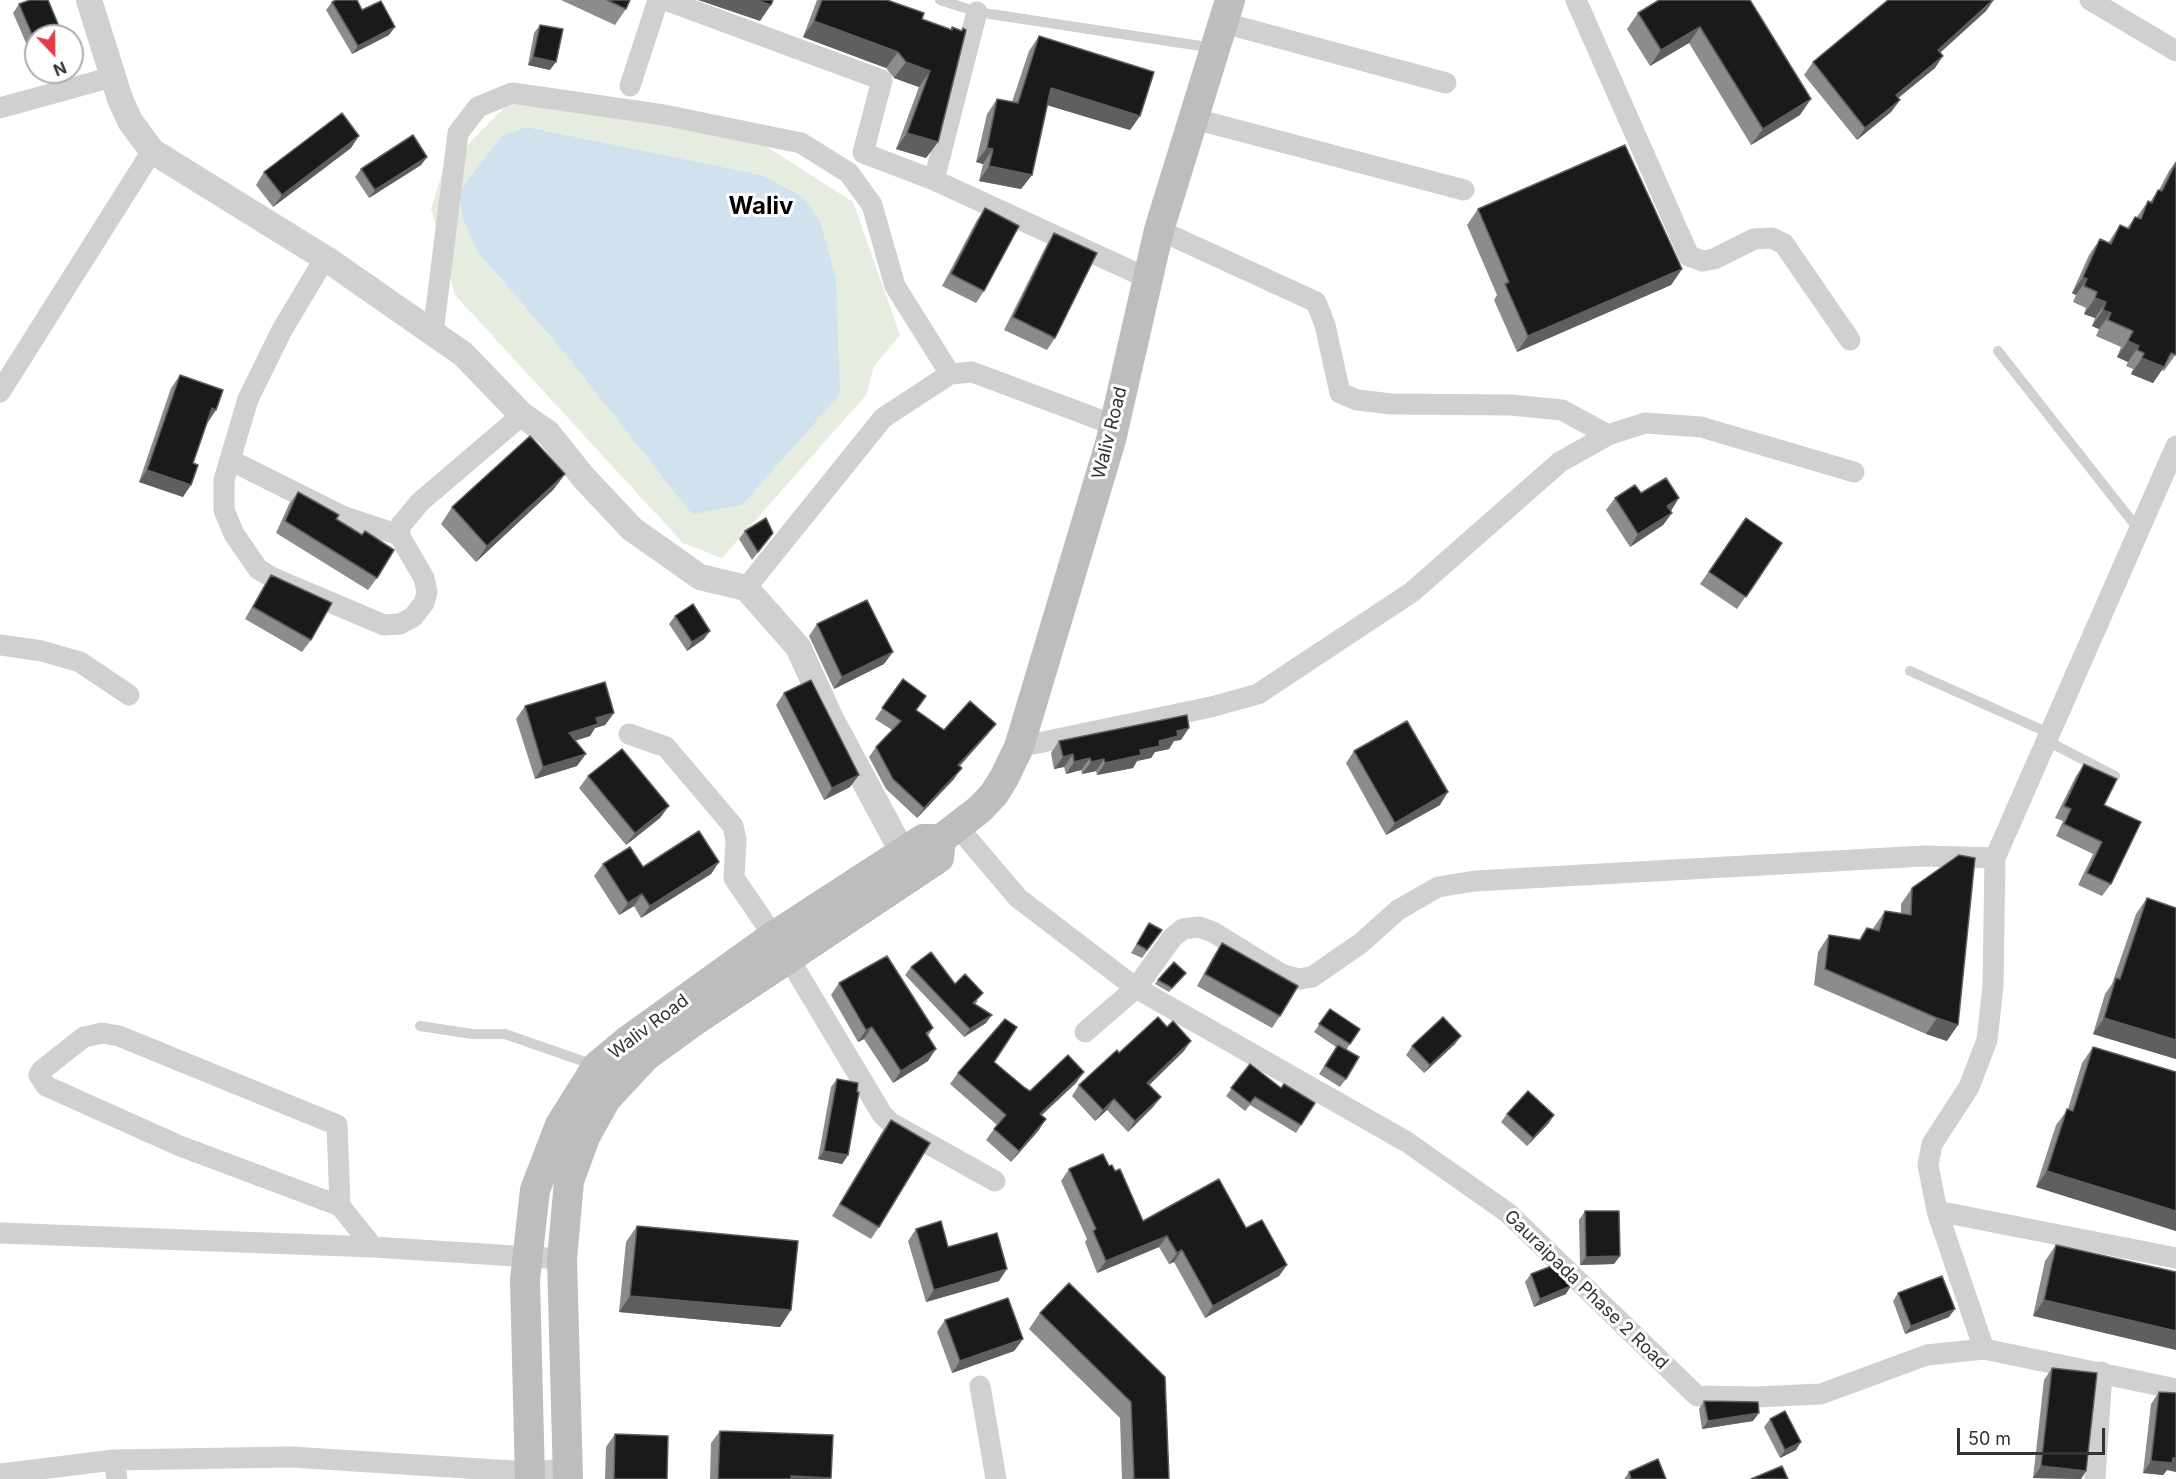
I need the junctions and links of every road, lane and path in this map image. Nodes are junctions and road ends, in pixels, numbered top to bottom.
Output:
1 (89, 0) edge
2 (658, 0) edge
3 (665, 0) edge
4 (940, 0) edge
5 (1576, 0) edge
6 (2090, 0) edge
7 (977, 12) junction
8 (1223, 24) edge
9 (2176, 51) edge
10 (112, 77) junction
11 (1446, 83) dead end
12 (630, 86) dead end
13 (0, 108) edge
14 (1195, 118) junction
15 (152, 151) junction
16 (934, 180) junction
17 (1464, 190) dead end
18 (1159, 230) junction
19 (325, 258) junction
20 (1147, 279) junction
21 (433, 333) junction
22 (1850, 340) dead end
23 (1998, 351) dead end
24 (950, 374) junction
25 (0, 392) edge
26 (522, 415) junction
27 (1114, 425) junction
28 (1608, 435) junction
29 (2176, 446) edge
30 (230, 460) junction
31 (1854, 472) dead end
32 (2139, 530) junction
33 (399, 535) junction
34 (746, 588) junction
35 (0, 645) edge
36 (1910, 671) dead end
37 (129, 695) dead end
38 (629, 734) dead end
39 (2049, 737) junction
40 (1019, 747) junction
41 (2115, 776) edge
42 (949, 833) junction
43 (1995, 858) junction
44 (909, 864) junction
45 (780, 947) junction
46 (1136, 988) junction
47 (420, 1026) dead end
48 (1085, 1032) dead end
49 (597, 1066) junction
50 (995, 1181) dead end
51 (340, 1206) junction
52 (1937, 1211) junction
53 (0, 1233) edge
54 (373, 1247) junction
55 (526, 1257) junction
56 (2176, 1258) edge
57 (562, 1259) junction
58 (1984, 1349) junction
59 (2102, 1372) junction
60 (980, 1386) dead end
61 (2176, 1389) edge
62 (116, 1469) edge
63 (0, 1474) edge
64 (568, 1474) edge
65 (530, 1476) edge
66 (996, 1479) edge
67 (2095, 1479) edge

1 - 10 street
2 - 12 street
3 - 16 street
4 - 7 lane
5 - 22 street
6 - 9 street
7 - 8 lane
7 - 16 street
8 - 11 street
8 - 14 main road, Waliv Road
10 - 13 street
10 - 15 street
14 - 17 street
14 - 18 main road, Waliv Road
15 - 19 street
15 - 25 street
16 - 20 street
18 - 20 main road, Waliv Road
18 - 28 street
19 - 21 street
19 - 30 street
20 - 27 main road, Waliv Road
21 - 24 street
21 - 26 street
23 - 32 lane
24 - 27 street
24 - 34 street
26 - 33 street
26 - 34 street
27 - 40 main road, Waliv Road
28 - 31 street
28 - 40 street
29 - 32 street
30 - 33 street
30 - 33 street
32 - 39 street
34 - 44 street
35 - 37 street
36 - 39 lane
38 - 45 street
39 - 41 lane
39 - 43 street
40 - 42 main road, Waliv Road
42 - 44 main road, Waliv Road
42 - 46 street, Gauraipada Phase 2 Road
43 - 46 street
43 - 52 street
44 - 45 main road, Waliv Road
45 - 49 main road, Waliv Road
45 - 50 street
45 - 57 main road, Waliv Road
46 - 48 street
46 - 58 street, Gauraipada Phase 2 Road
47 - 49 lane
49 - 55 main road, Waliv Road
51 - 51 street
51 - 54 street
52 - 56 street
52 - 58 street
53 - 54 street
54 - 55 street
55 - 57 street
55 - 65 main road, Waliv Road
57 - 64 main road, Waliv Road
58 - 59 street, Gauraipada Phase 2 Road
59 - 61 street, Gauraipada Phase 2 Road
59 - 67 street
60 - 66 street
62 - 63 street
62 - 65 street
64 - 65 street

